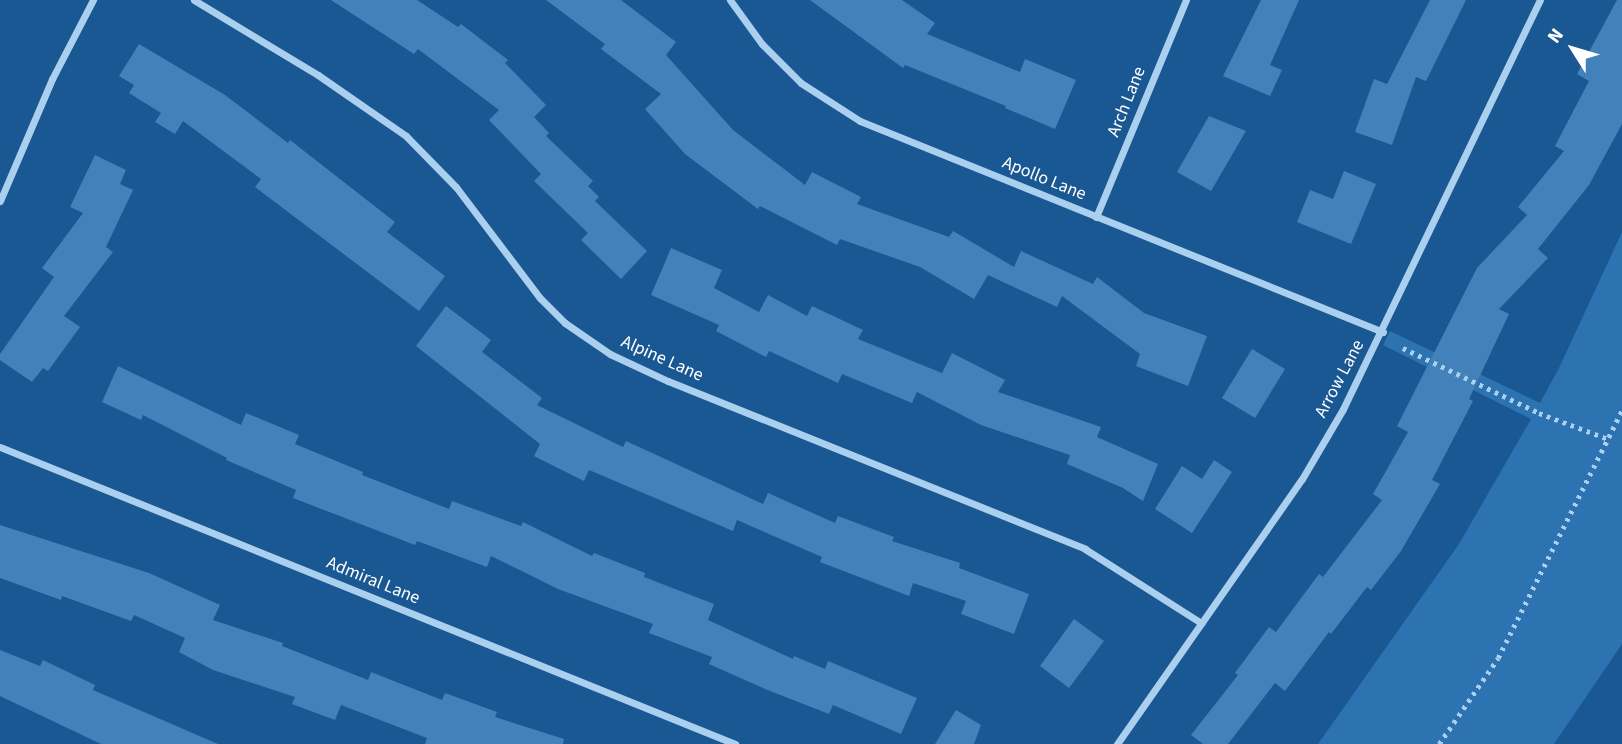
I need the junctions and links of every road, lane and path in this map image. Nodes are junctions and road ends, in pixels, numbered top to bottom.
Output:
1 (93, 0) edge
2 (194, 0) edge
3 (730, 0) edge
4 (1186, 0) edge
5 (1540, 0) edge
6 (0, 201) edge
7 (1096, 217) junction
8 (1383, 332) junction
9 (1403, 348) dead end
10 (1622, 410) edge
11 (1608, 439) junction
12 (0, 447) edge
13 (1201, 623) junction
14 (735, 744) edge
15 (1117, 744) edge
16 (1439, 744) edge

1 - 6 street
2 - 13 street, Alpine Lane
3 - 7 street, Apollo Lane
4 - 7 street, Arch Lane
5 - 8 street, Arrow Lane
7 - 8 street, Apollo Lane
8 - 13 street, Arrow Lane
9 - 11 path
10 - 11 path
11 - 16 path
12 - 14 street, Admiral Lane
13 - 15 street, Arrow Lane

